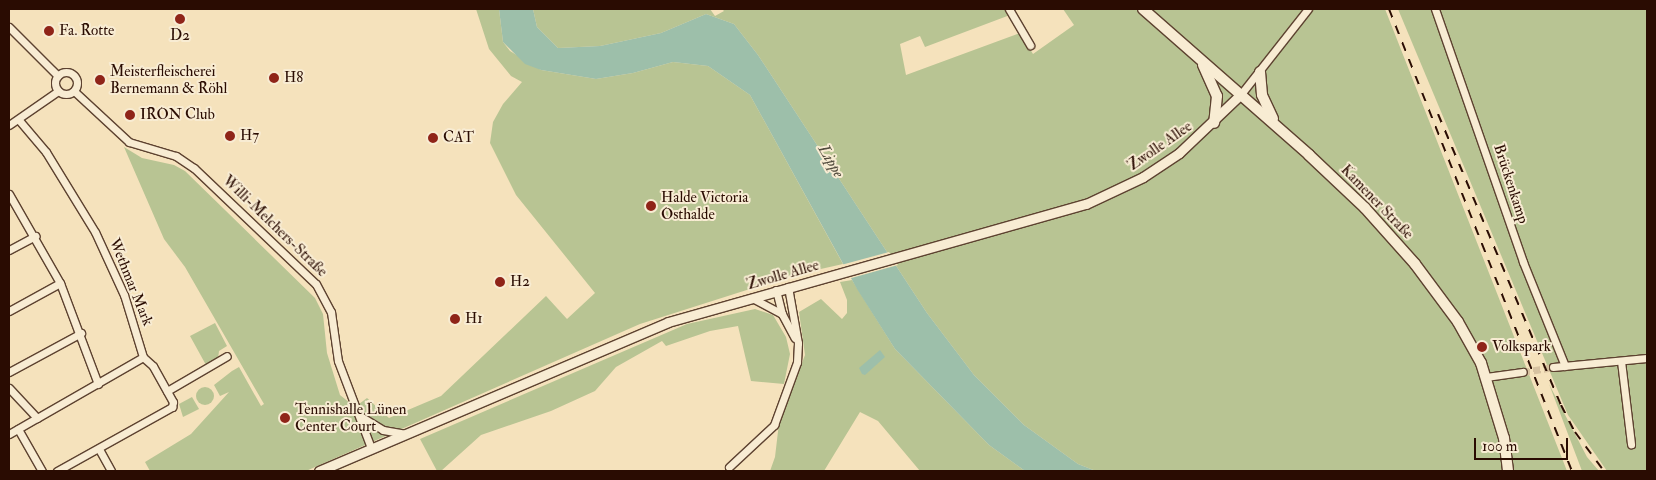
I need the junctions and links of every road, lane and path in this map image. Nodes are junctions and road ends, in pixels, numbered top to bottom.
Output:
1 (1009, 9) edge
2 (1143, 9) edge
3 (1308, 9) edge
4 (1435, 9) edge
5 (9, 27) edge
6 (1030, 45) dead end
7 (1200, 59) junction
8 (1260, 72) junction
9 (58, 76) junction
10 (58, 91) junction
11 (74, 91) junction
12 (1241, 94) junction
13 (19, 120) junction
14 (1214, 123) junction
15 (9, 125) edge
16 (1277, 126) junction
17 (9, 194) edge
18 (35, 236) junction
19 (9, 250) edge
20 (60, 283) junction
21 (788, 287) junction
22 (776, 290) junction
23 (751, 298) junction
24 (9, 311) edge
25 (782, 314) junction
26 (81, 333) junction
27 (798, 343) junction
28 (227, 356) dead end
29 (143, 357) junction
30 (1647, 358) edge
31 (1620, 360) junction
32 (1565, 366) junction
33 (1553, 367) tunnel mouth
34 (9, 372) edge
35 (1523, 372) tunnel mouth
36 (1486, 377) junction
37 (98, 384) junction
38 (9, 388) edge
39 (167, 391) junction
40 (359, 415) junction
41 (37, 418) junction
42 (18, 429) junction
43 (9, 434) edge
44 (405, 434) junction
45 (1631, 444) dead end
46 (372, 448) junction
47 (99, 449) junction
48 (729, 467) dead end
49 (42, 471) edge
50 (57, 471) edge
51 (111, 471) edge
52 (320, 471) edge
53 (1508, 471) edge

1 - 6 street
2 - 7 main road, Kamener Straße
3 - 8 street
4 - 32 street, Brückenkamp
5 - 9 street
7 - 12 main road, Kamener Straße
7 - 14 main road
8 - 12 street
8 - 16 main road
9 - 10 street
9 - 11 street
10 - 11 street
10 - 13 street
11 - 40 street, Willi-Melchers-Straße
12 - 14 street, Zwolle Allee
12 - 16 main road, Kamener Straße
13 - 15 street
13 - 29 street, Wethmar Mark
14 - 21 street, Zwolle Allee
16 - 36 main road, Kamener Straße
17 - 18 street
18 - 19 street
18 - 20 street
20 - 24 street
20 - 26 street
21 - 22 street, Zwolle Allee
21 - 27 street
22 - 23 street, Zwolle Allee
22 - 25 street
23 - 25 street
23 - 44 street, Zwolle Allee
25 - 27 street
26 - 34 street
26 - 37 street
27 - 48 street
28 - 39 street
29 - 37 street
29 - 39 street
30 - 31 street
31 - 32 street
31 - 45 street
32 - 33 street
35 - 36 street
36 - 53 main road, Kamener Straße
37 - 41 street
38 - 41 street
39 - 47 street
40 - 44 street
40 - 46 street, Willi-Melchers-Straße
41 - 42 street
42 - 43 street
42 - 49 street
44 - 46 street, Zwolle Allee
46 - 52 street, Zwolle Allee
47 - 50 street
47 - 51 street

